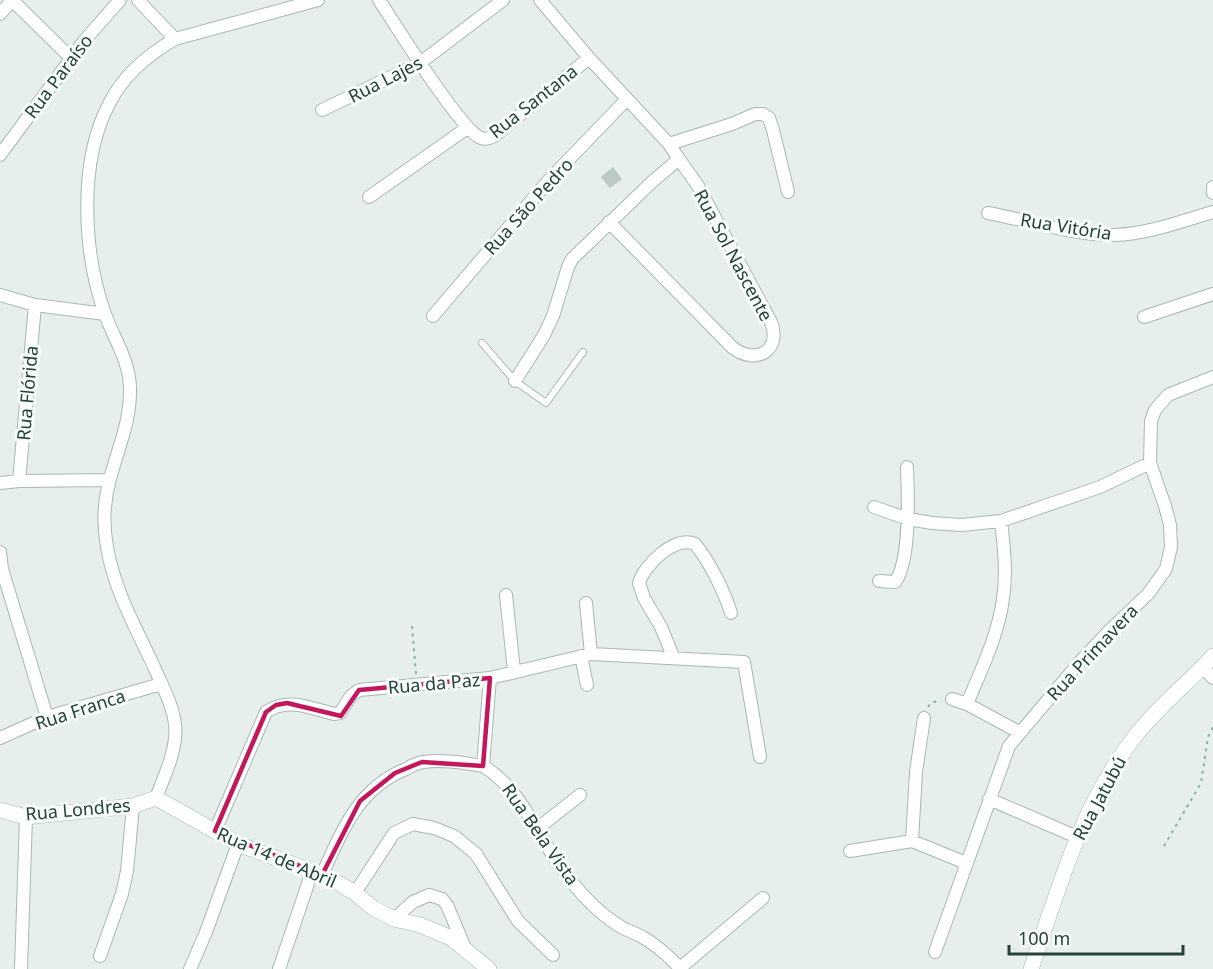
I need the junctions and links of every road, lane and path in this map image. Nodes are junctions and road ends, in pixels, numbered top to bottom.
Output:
1 (12, 0) edge
2 (120, 0) edge
3 (138, 0) edge
4 (268, 0) edge
5 (318, 0) edge
6 (379, 0) edge
7 (502, 0) edge
8 (540, 0) edge
9 (278, 11) junction
10 (0, 15) edge
11 (175, 39) junction
12 (71, 58) junction
13 (589, 58) junction
14 (420, 63) junction
15 (626, 100) junction
16 (322, 110) dead end
17 (471, 132) junction
18 (669, 144) junction
19 (0, 155) edge
20 (679, 159) junction
21 (1213, 187) edge
22 (788, 192) dead end
23 (1213, 194) edge
24 (369, 197) dead end
25 (1213, 212) edge
26 (988, 213) dead end
27 (609, 222) junction
28 (1213, 294) edge
29 (0, 295) edge
30 (35, 305) junction
31 (105, 314) junction
32 (433, 316) dead end
33 (1144, 317) dead end
34 (482, 343) dead end
35 (583, 352) dead end
36 (1213, 376) edge
37 (515, 381) junction
38 (1149, 463) junction
39 (907, 467) dead end
40 (110, 480) junction
41 (19, 481) junction
42 (0, 483) edge
43 (874, 507) dead end
44 (908, 519) junction
45 (1001, 521) junction
46 (0, 552) edge
47 (1, 570) edge
48 (879, 581) dead end
49 (506, 596) dead end
50 (586, 603) dead end
51 (731, 613) dead end
52 (412, 626) dead end
53 (586, 655) junction
54 (1213, 656) edge
55 (673, 657) junction
56 (514, 671) junction
57 (1208, 673) edge
58 (490, 678) junction
59 (161, 684) junction
60 (417, 685) junction
61 (587, 686) dead end
62 (952, 699) joint
63 (967, 704) junction
64 (47, 717) junction
65 (924, 718) joint
66 (1213, 728) edge
67 (1019, 732) junction
68 (0, 738) edge
69 (760, 757) dead end
70 (483, 765) junction
71 (580, 795) dead end
72 (156, 798) junction
73 (989, 799) junction
74 (133, 806) junction
75 (0, 810) edge
76 (26, 817) junction
77 (537, 829) junction
78 (216, 831) junction
79 (1077, 837) junction
80 (912, 841) junction
81 (238, 844) junction
82 (1164, 846) dead end
83 (850, 851) dead end
84 (966, 862) junction
85 (317, 873) junction
86 (355, 893) junction
87 (764, 898) dead end
88 (394, 919) junction
89 (466, 949) junction
90 (935, 952) dead end
91 (553, 955) dead end
92 (100, 956) dead end
93 (680, 968) edge
94 (21, 969) edge
95 (190, 969) edge
96 (279, 969) edge
97 (489, 969) edge
98 (1031, 969) edge

1 - 10 street
1 - 12 street
2 - 12 street, Rua Paraíso
3 - 11 street
4 - 9 street
5 - 9 street
6 - 14 street
7 - 14 street, Rua Lajes
8 - 13 street, Rua Sol Nascente
9 - 11 street
11 - 31 street
12 - 19 street, Rua Paraíso
13 - 15 street, Rua Sol Nascente
13 - 17 street, Rua Santana
14 - 16 street, Rua Lajes
14 - 17 street
15 - 18 street, Rua Sol Nascente
15 - 32 street, Rua São Pedro
17 - 24 street, Rua Santana
18 - 20 street, Rua Sol Nascente
18 - 22 street
20 - 27 street
20 - 27 street, Rua Sol Nascente
21 - 23 street
25 - 26 street, Rua Vitória
27 - 37 street
28 - 33 street
29 - 30 street
30 - 31 street
30 - 41 street, Rua Flórida
31 - 40 street
34 - 37 lane
35 - 37 lane
36 - 38 street, Rua Primavera
38 - 45 street
38 - 67 street, Rua Primavera
39 - 44 street
40 - 41 street
40 - 59 street
41 - 42 street
43 - 44 street
44 - 45 street
44 - 48 street
45 - 63 street
46 - 47 street
47 - 64 street
49 - 56 street
50 - 53 street
51 - 55 street
52 - 60 path
53 - 55 street, Rua da Paz
53 - 56 street, Rua da Paz
53 - 61 street
54 - 57 street, Rua Jatubú
55 - 69 street, Rua da Paz
56 - 58 street, Rua da Paz
57 - 79 street, Rua Jatubú
58 - 60 street, Rua da Paz
58 - 70 street
59 - 64 street, Rua Franca
59 - 72 street
60 - 78 street, Rua da Paz
62 - 63 street
62 - 65 path
63 - 67 street
64 - 68 street, Rua Franca
65 - 80 street
66 - 82 path
67 - 73 street, Rua Primavera
70 - 77 street, Rua Bela Vista
70 - 85 street
71 - 77 street
72 - 74 street, Rua Londres
72 - 78 street, Rua 14 de Abril
73 - 79 street
73 - 84 street, Rua Primavera
74 - 76 street, Rua Londres
74 - 92 street
75 - 76 street, Rua Londres
76 - 94 street
77 - 93 street, Rua Bela Vista
78 - 81 street, Rua 14 de Abril
79 - 98 street, Rua Jatubú
80 - 83 street
80 - 84 street
81 - 85 street, Rua 14 de Abril
81 - 95 street
84 - 90 street, Rua Primavera
85 - 86 street, Rua 14 de Abril
85 - 96 street
86 - 88 street, Rua 14 de Abril
86 - 91 street
87 - 93 street
88 - 89 street, Rua 14 de Abril
88 - 89 street
89 - 97 street, Rua 14 de Abril

